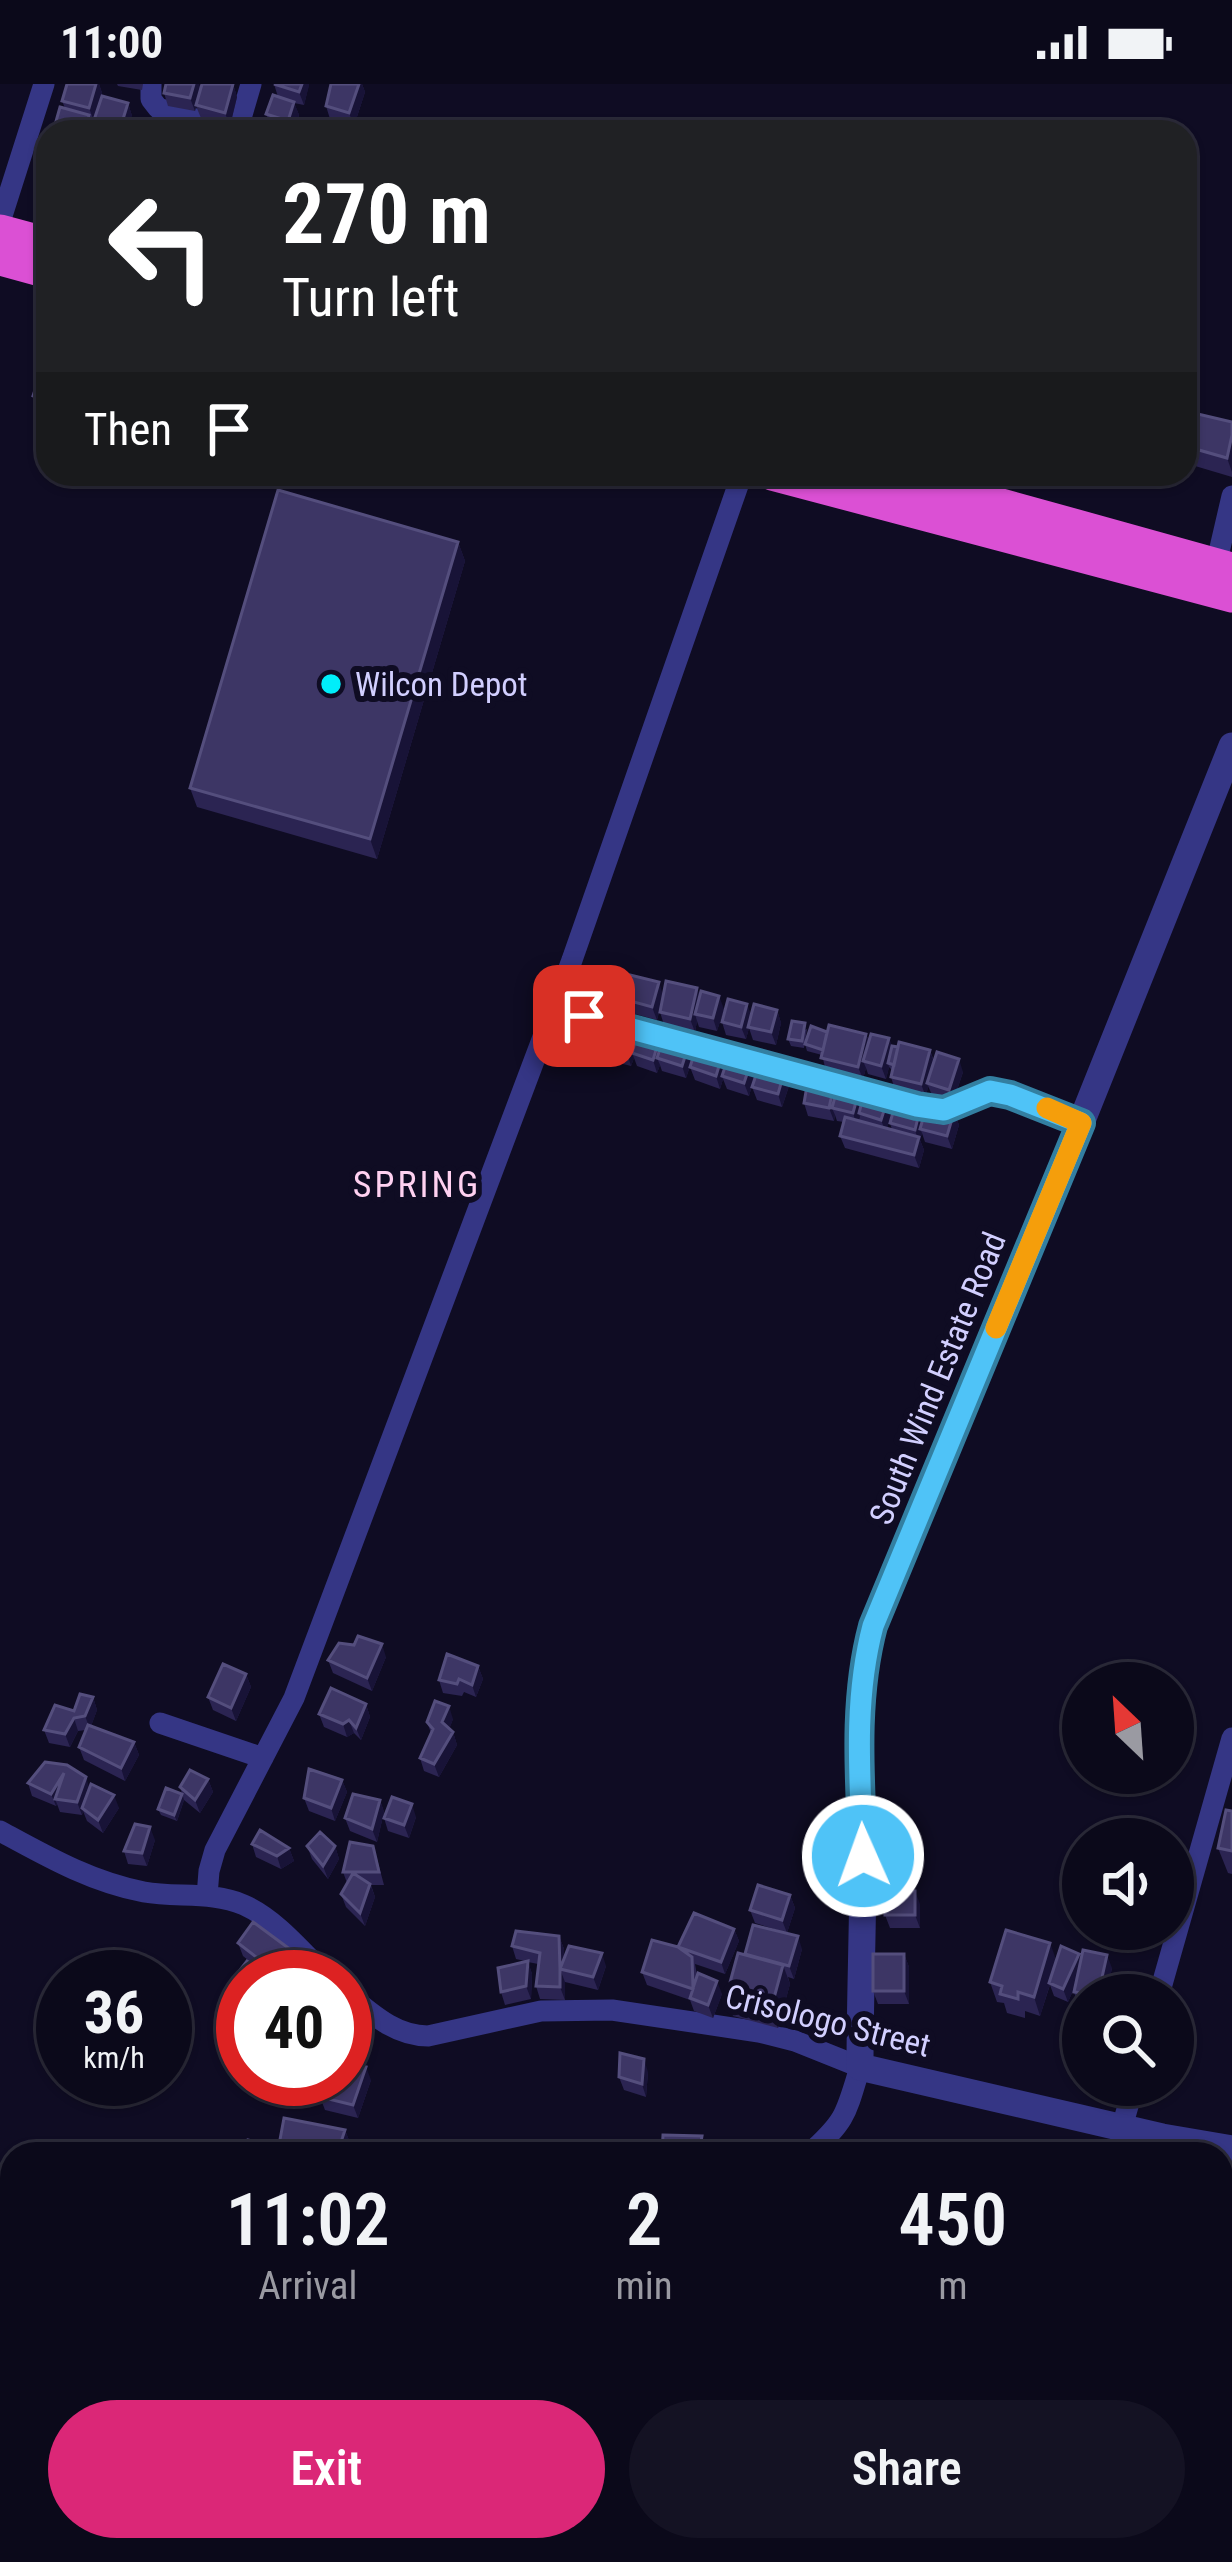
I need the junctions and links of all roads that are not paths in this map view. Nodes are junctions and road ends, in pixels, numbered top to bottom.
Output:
1 (44, 84) edge
2 (151, 84) edge
3 (251, 84) edge
4 (198, 120) edge
5 (240, 120) edge
6 (0, 226) edge
7 (36, 240) edge
8 (0, 259) edge
9 (36, 269) edge
10 (738, 486) edge
11 (817, 486) edge
12 (933, 486) edge
13 (1232, 496) edge
14 (1224, 567) edge
15 (1232, 596) edge
16 (1232, 746) edge
17 (584, 1016) edge
18 (1081, 1123) junction
19 (160, 1723) dead end
20 (1232, 1738) edge
21 (263, 1758) junction
22 (0, 1831) edge
23 (207, 1896) junction
24 (299, 1950) edge
25 (1165, 1974) edge
26 (372, 2013) edge
27 (860, 2067) junction
28 (1128, 2106) edge
29 (1122, 2127) junction
30 (823, 2142) edge
31 (1197, 2142) edge

1 - 6 street
2 - 4 street
3 - 5 street
6 - 7 highway
8 - 9 highway
10 - 21 street
11 - 15 highway
12 - 14 highway
13 - 14 street
16 - 18 street, South Wind Estate Road
17 - 18 street
18 - 27 street, South Wind Estate Road
19 - 21 street
20 - 25 street
21 - 23 street
22 - 23 street
23 - 24 street
26 - 27 street, Crisologo Street
27 - 29 street, Crisologo Street
27 - 30 street
28 - 29 street
29 - 31 street, Crisologo Street

